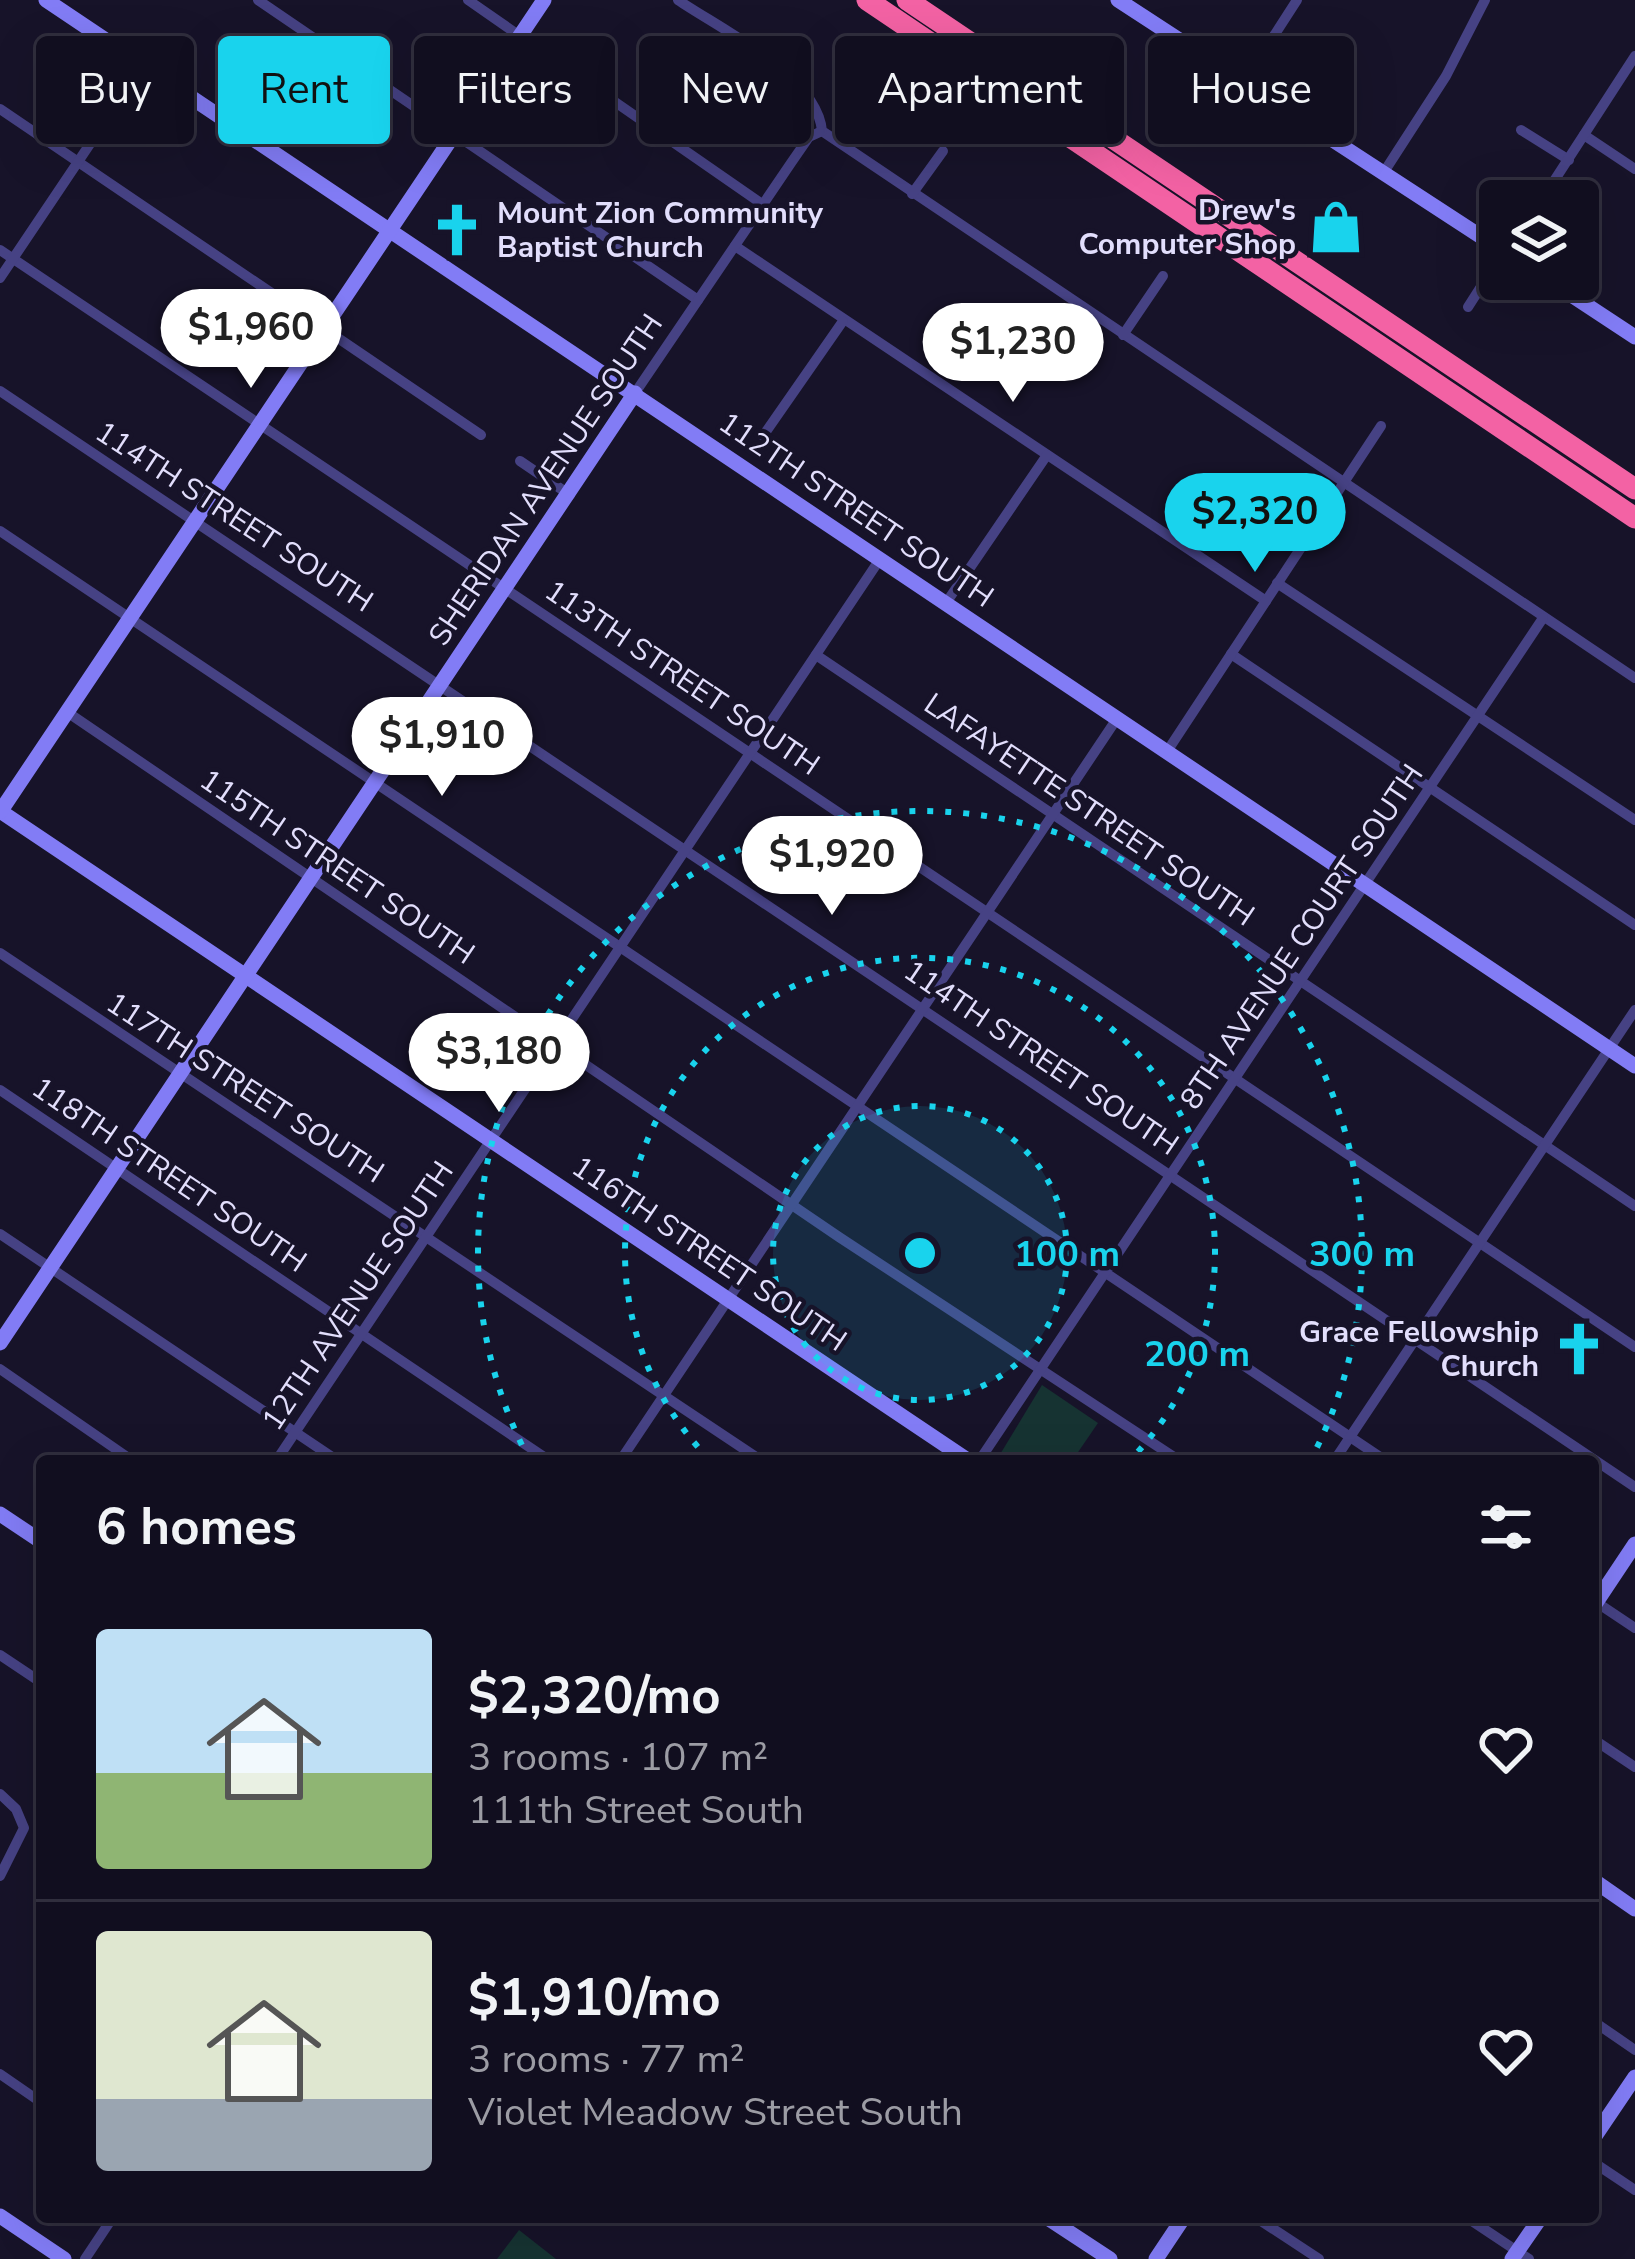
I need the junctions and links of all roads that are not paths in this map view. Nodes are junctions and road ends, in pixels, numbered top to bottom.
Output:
1 (46, 0) edge
2 (258, 0) edge
3 (468, 0) edge
4 (544, 0) edge
5 (678, 0) edge
6 (867, 0) edge
7 (907, 0) edge
8 (1298, 0) edge
9 (1485, 0) edge
10 (1124, 2) edge
11 (521, 35) junction
12 (100, 36) edge
13 (1174, 36) edge
14 (1275, 36) edge
15 (1635, 56) edge
16 (194, 99) edge
17 (414, 107) edge
18 (0, 109) edge
19 (1521, 130) dead end
20 (822, 131) junction
21 (1584, 135) junction
22 (90, 144) edge
23 (447, 144) edge
24 (469, 144) edge
25 (1340, 144) edge
26 (943, 151) dead end
27 (1569, 160) junction
28 (78, 162) junction
29 (1635, 169) edge
30 (1384, 172) junction
31 (1555, 180) edge
32 (912, 194) junction
33 (762, 204) junction
34 (391, 229) junction
35 (1479, 238) edge
36 (735, 246) junction
37 (0, 250) edge
38 (13, 259) junction
39 (1163, 276) dead end
40 (0, 278) edge
41 (1479, 288) edge
42 (698, 300) junction
43 (1578, 300) edge
44 (1468, 307) dead end
45 (843, 321) junction
46 (324, 328) junction
47 (1124, 335) junction
48 (1635, 337) edge
49 (0, 392) edge
50 (635, 393) junction
51 (260, 424) junction
52 (1381, 426) dead end
53 (481, 435) dead end
54 (763, 436) dead end
55 (1046, 455) junction
56 (520, 460) dead end
57 (1342, 485) junction
58 (1635, 489) edge
59 (570, 495) junction
60 (1635, 518) edge
61 (196, 520) junction
62 (0, 531) edge
63 (880, 560) junction
64 (1277, 583) junction
65 (507, 589) junction
66 (1266, 601) junction
67 (946, 603) junction
68 (130, 617) junction
69 (1543, 618) junction
70 (1231, 654) junction
71 (817, 655) junction
72 (1635, 678) edge
73 (443, 685) junction
74 (67, 712) junction
75 (1118, 717) junction
76 (1477, 718) junction
77 (1168, 750) junction
78 (751, 752) junction
79 (377, 783) junction
80 (1429, 789) junction
81 (0, 811) edge
82 (1052, 815) junction
83 (1635, 820) edge
84 (687, 849) junction
85 (312, 880) junction
86 (1366, 884) junction
87 (987, 913) junction
88 (1635, 925) edge
89 (620, 947) junction
90 (0, 953) edge
91 (247, 976) junction
92 (1300, 982) junction
93 (923, 1008) junction
94 (1635, 1010) edge
95 (556, 1044) junction
96 (1609, 1049) junction
97 (1635, 1066) edge
98 (181, 1075) junction
99 (1236, 1077) junction
100 (0, 1090) edge
101 (857, 1107) junction
102 (491, 1140) junction
103 (1545, 1145) junction
104 (116, 1168) junction
105 (1171, 1175) junction
106 (792, 1204) junction
107 (1635, 1206) edge
108 (0, 1234) edge
109 (427, 1236) junction
110 (1479, 1244) junction
111 (51, 1268) junction
112 (1106, 1272) junction
113 (728, 1299) junction
114 (362, 1334) junction
115 (1416, 1338) junction
116 (0, 1343) edge
117 (1635, 1347) edge
118 (0, 1369) edge
119 (1041, 1369) junction
120 (664, 1395) junction
121 (296, 1432) junction
122 (1350, 1436) junction
123 (124, 1455) edge
124 (280, 1455) edge
125 (329, 1455) edge
126 (541, 1455) edge
127 (624, 1455) edge
128 (753, 1455) edge
129 (960, 1455) edge
130 (983, 1455) edge
131 (1171, 1455) edge
132 (1338, 1455) edge
133 (1377, 1455) edge
134 (1588, 1455) edge
135 (1599, 1463) edge
136 (1635, 1487) edge
137 (0, 1514) edge
138 (36, 1538) edge
139 (1635, 1544) edge
140 (1599, 1596) edge
141 (1599, 1606) edge
142 (1635, 1628) edge
143 (0, 1655) edge
144 (36, 1679) edge
145 (1599, 1743) edge
146 (1635, 1767) edge
147 (0, 1794) edge
148 (0, 1876) edge
149 (1599, 1884) edge
150 (1635, 1909) edge
151 (1599, 2025) edge
152 (1635, 2050) edge
153 (0, 2074) edge
154 (1635, 2077) edge
155 (36, 2099) edge
156 (1599, 2130) edge
157 (1599, 2166) edge
158 (1635, 2190) edge
159 (0, 2216) edge
160 (109, 2223) edge
161 (1055, 2223) edge
162 (1180, 2223) edge
163 (1264, 2223) edge
164 (1474, 2223) edge
165 (1537, 2223) edge
166 (1520, 2256) edge
167 (64, 2259) edge
168 (85, 2259) edge
169 (1110, 2259) edge
170 (1156, 2259) edge
171 (1318, 2259) edge

1 - 12 street, 112TH STREET SOUTH
2 - 17 street
3 - 11 street
4 - 11 street
5 - 20 street
6 - 60 highway
7 - 58 highway
8 - 14 street
9 - 30 street
10 - 13 street
11 - 33 street
15 - 21 street
16 - 34 street, 112TH STREET SOUTH
18 - 28 street
19 - 27 street
20 - 32 street
20 - 33 street, SHERIDAN AVENUE SOUTH
21 - 27 street
21 - 29 street
22 - 28 street
23 - 34 street
24 - 42 street
25 - 30 street
26 - 32 street
27 - 31 street
28 - 38 street
28 - 46 street
30 - 35 street
32 - 47 street
33 - 36 street, SHERIDAN AVENUE SOUTH
34 - 46 street
34 - 50 street, 112TH STREET SOUTH
36 - 42 street, SHERIDAN AVENUE SOUTH
36 - 45 street
37 - 38 street, 113TH STREET SOUTH
38 - 40 street
38 - 51 street, 113TH STREET SOUTH
39 - 47 street
41 - 44 street
42 - 50 street, SHERIDAN AVENUE SOUTH
43 - 48 street
45 - 54 street
45 - 55 street
46 - 51 street
46 - 53 street
47 - 57 street
49 - 61 street, 114TH STREET SOUTH
50 - 59 street, SHERIDAN AVENUE SOUTH
50 - 63 street, 112TH STREET SOUTH
51 - 61 street
51 - 65 street, 113TH STREET SOUTH
52 - 57 street
55 - 66 street
55 - 67 street
56 - 59 street
57 - 64 street
57 - 69 street
59 - 65 street, SHERIDAN AVENUE SOUTH
61 - 68 street
61 - 73 street, 114TH STREET SOUTH
62 - 68 street
63 - 67 street, 112TH STREET SOUTH
63 - 71 street, 12TH AVENUE SOUTH
64 - 66 street
64 - 76 street
65 - 73 street, SHERIDAN AVENUE SOUTH
65 - 78 street, 113TH STREET SOUTH
66 - 70 street
67 - 75 street, 112TH STREET SOUTH
68 - 74 street
68 - 79 street
69 - 72 street
69 - 76 street, 8TH AVENUE COURT SOUTH
70 - 77 street
70 - 80 street
71 - 78 street, 12TH AVENUE SOUTH
71 - 82 street, LAFAYETTE STREET SOUTH
73 - 79 street, SHERIDAN AVENUE SOUTH
73 - 84 street, 114TH STREET SOUTH
74 - 81 street
74 - 85 street, 115TH STREET SOUTH
75 - 77 street, 112TH STREET SOUTH
75 - 82 street
76 - 80 street, 8TH AVENUE COURT SOUTH
76 - 83 street
77 - 86 street, 112TH STREET SOUTH
78 - 84 street, 12TH AVENUE SOUTH
78 - 87 street, 113TH STREET SOUTH
79 - 85 street, SHERIDAN AVENUE SOUTH
79 - 89 street
80 - 86 street, 8TH AVENUE COURT SOUTH
80 - 88 street
81 - 91 street, 116TH STREET SOUTH
82 - 87 street
82 - 92 street, LAFAYETTE STREET SOUTH
84 - 89 street, 12TH AVENUE SOUTH
84 - 93 street, 114TH STREET SOUTH
85 - 91 street, SHERIDAN AVENUE SOUTH
85 - 95 street, 115TH STREET SOUTH
86 - 92 street, 8TH AVENUE COURT SOUTH
86 - 96 street, 112TH STREET SOUTH
87 - 93 street
87 - 99 street, 113TH STREET SOUTH
89 - 95 street, 12TH AVENUE SOUTH
89 - 101 street
90 - 98 street, 117TH STREET SOUTH
91 - 98 street, SHERIDAN AVENUE SOUTH
91 - 102 street, 116TH STREET SOUTH
92 - 99 street, 8TH AVENUE COURT SOUTH
92 - 103 street, LAFAYETTE STREET SOUTH
93 - 101 street
93 - 105 street, 114TH STREET SOUTH
94 - 96 street
95 - 102 street, 12TH AVENUE SOUTH
95 - 106 street, 115TH STREET SOUTH
96 - 97 street, 112TH STREET SOUTH
96 - 103 street
98 - 104 street, SHERIDAN AVENUE SOUTH
98 - 109 street, 117TH STREET SOUTH
99 - 105 street, 8TH AVENUE COURT SOUTH
99 - 110 street, 113TH STREET SOUTH
100 - 104 street, 118TH STREET SOUTH
101 - 106 street
101 - 112 street
102 - 109 street, 12TH AVENUE SOUTH
102 - 113 street, 116TH STREET SOUTH
103 - 107 street, LAFAYETTE STREET SOUTH
103 - 110 street
104 - 111 street, SHERIDAN AVENUE SOUTH
104 - 114 street, 118TH STREET SOUTH
105 - 112 street, 8TH AVENUE COURT SOUTH
105 - 115 street, 114TH STREET SOUTH
106 - 113 street
106 - 119 street, 115TH STREET SOUTH
108 - 111 street
109 - 114 street, 12TH AVENUE SOUTH
109 - 120 street, 117TH STREET SOUTH
110 - 115 street
110 - 117 street, 113TH STREET SOUTH
111 - 116 street, SHERIDAN AVENUE SOUTH
111 - 121 street
112 - 119 street, 8TH AVENUE COURT SOUTH
112 - 122 street
113 - 120 street
113 - 129 street, 116TH STREET SOUTH
114 - 121 street, 12TH AVENUE SOUTH
114 - 126 street, 118TH STREET SOUTH
115 - 122 street
115 - 134 street, 114TH STREET SOUTH
118 - 123 street
119 - 130 street, 8TH AVENUE COURT SOUTH
119 - 131 street, 115TH STREET SOUTH
120 - 127 street
120 - 128 street, 117TH STREET SOUTH
121 - 124 street, 12TH AVENUE SOUTH
121 - 125 street
122 - 132 street
122 - 133 street
135 - 136 street, 114TH STREET SOUTH
137 - 138 street
139 - 140 street
141 - 142 street
143 - 144 street
145 - 146 street
147 - 148 street
149 - 150 street
151 - 152 street
153 - 155 street
154 - 156 street
157 - 158 street
159 - 167 street
160 - 168 street
161 - 169 street
162 - 170 street
163 - 171 street
164 - 166 street
165 - 166 street

